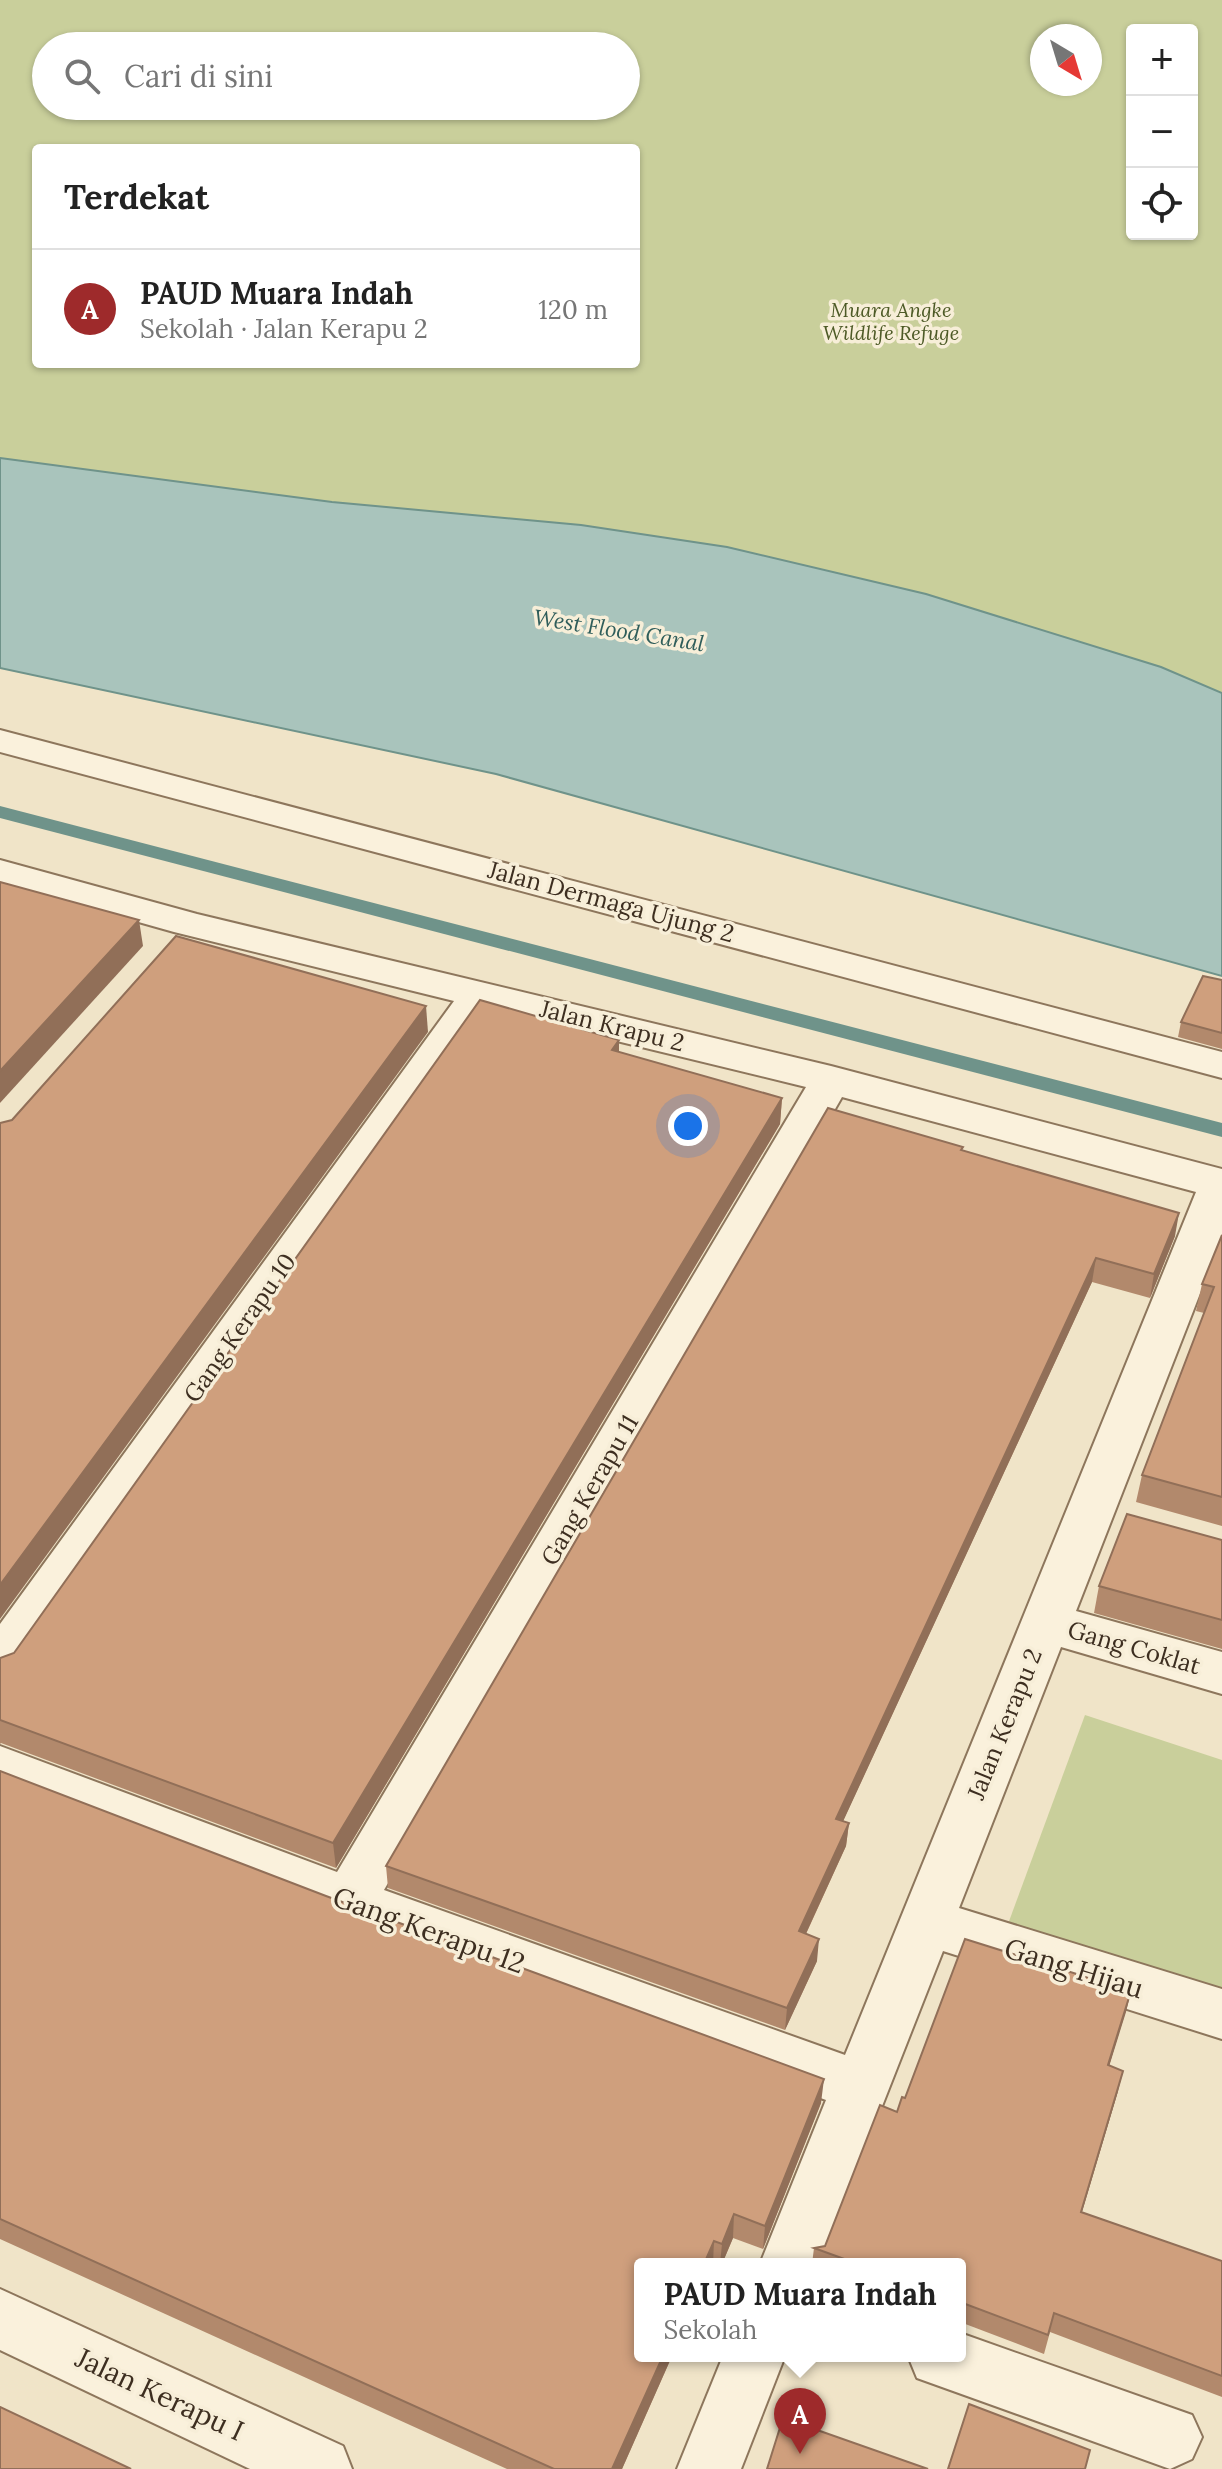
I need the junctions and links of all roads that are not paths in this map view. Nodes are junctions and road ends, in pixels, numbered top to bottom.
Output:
1 (0, 741) edge
2 (0, 871) edge
3 (188, 924) junction
4 (157, 959) edge
5 (481, 993) junction
6 (1222, 1065) edge
7 (831, 1080) junction
8 (1221, 1184) edge
9 (1046, 1623) junction
10 (0, 1663) edge
11 (1222, 1673) edge
12 (0, 1768) edge
13 (349, 1901) junction
14 (926, 1922) junction
15 (1222, 2014) edge
16 (859, 2086) junction
17 (792, 2258) edge
18 (0, 2319) edge
19 (752, 2362) edge
20 (956, 2362) edge
21 (1170, 2437) dead end
22 (320, 2469) edge
23 (709, 2469) edge

1 - 6 street, Jalan Dermaga Ujung 2
2 - 3 street, Jalan Krapu 2
3 - 4 street
3 - 5 street, Jalan Krapu 2
5 - 7 street, Jalan Krapu 2
5 - 10 street, Gang Kerapu 10
7 - 8 street, Jalan Krapu 2
7 - 13 street, Gang Kerapu 11
8 - 9 street, Jalan Kerapu 2
9 - 11 street, Gang Coklat
9 - 14 street, Jalan Kerapu 2
12 - 13 street, Gang Kerapu 12
13 - 16 street, Gang Kerapu 12
14 - 15 street, Gang Hijau
14 - 16 street, Jalan Kerapu 2
16 - 17 street, Jalan Kerapu 2
18 - 22 street, Jalan Kerapu I
19 - 23 street
20 - 21 street

